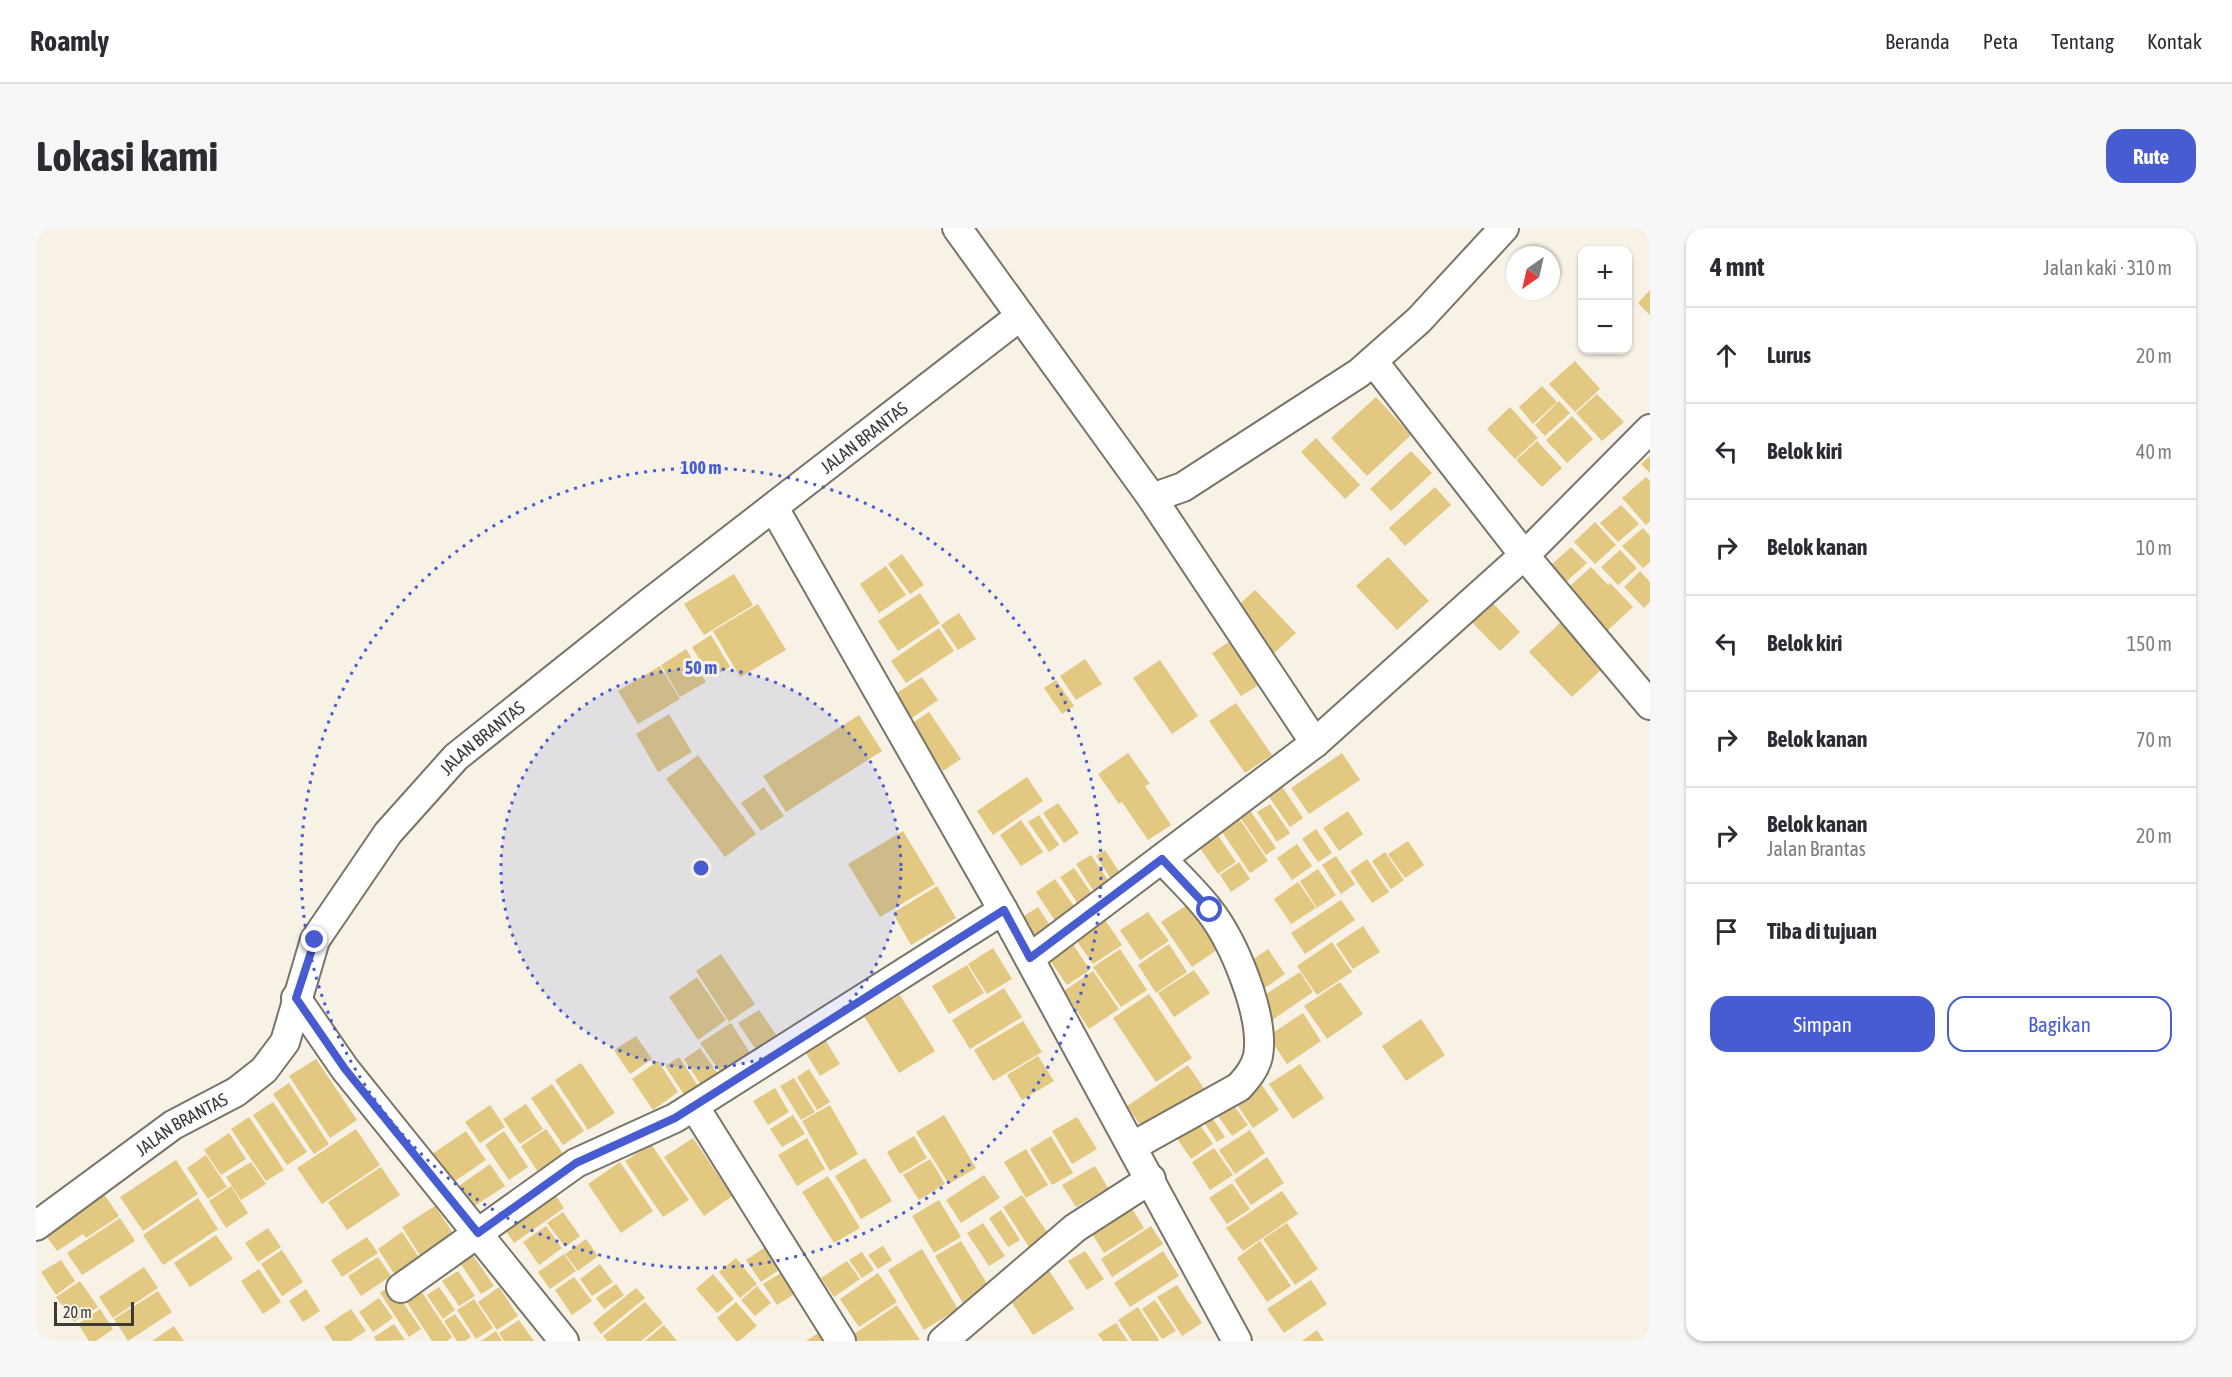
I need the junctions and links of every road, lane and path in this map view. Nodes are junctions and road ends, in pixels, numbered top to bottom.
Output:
1 (957, 228) edge
2 (1504, 228) edge
3 (1019, 317) junction
4 (1373, 361) junction
5 (1650, 429) edge
6 (1152, 498) junction
7 (774, 507) junction
8 (1524, 555) junction
9 (1650, 705) edge
10 (1316, 743) junction
11 (1162, 859) junction
12 (1004, 910) junction
13 (1030, 958) junction
14 (296, 998) junction
15 (694, 1106) junction
16 (1133, 1146) junction
17 (1151, 1179) junction
18 (36, 1226) edge
19 (478, 1233) junction
20 (401, 1288) dead end
21 (564, 1341) edge
22 (841, 1341) edge
23 (943, 1341) edge
24 (1237, 1341) edge

1 - 3 street
2 - 4 street
3 - 6 street
3 - 7 street, JALAN BRANTAS
4 - 6 street
4 - 8 street
5 - 8 street
6 - 10 street
7 - 12 street
7 - 14 street, JALAN BRANTAS
8 - 9 street
8 - 10 street
10 - 11 street
11 - 13 street
11 - 16 street
12 - 13 street
12 - 15 street
13 - 16 street
14 - 18 street, JALAN BRANTAS
14 - 19 street
15 - 19 street
15 - 22 street
16 - 17 street
17 - 23 street
17 - 24 street
19 - 20 street
19 - 21 street

